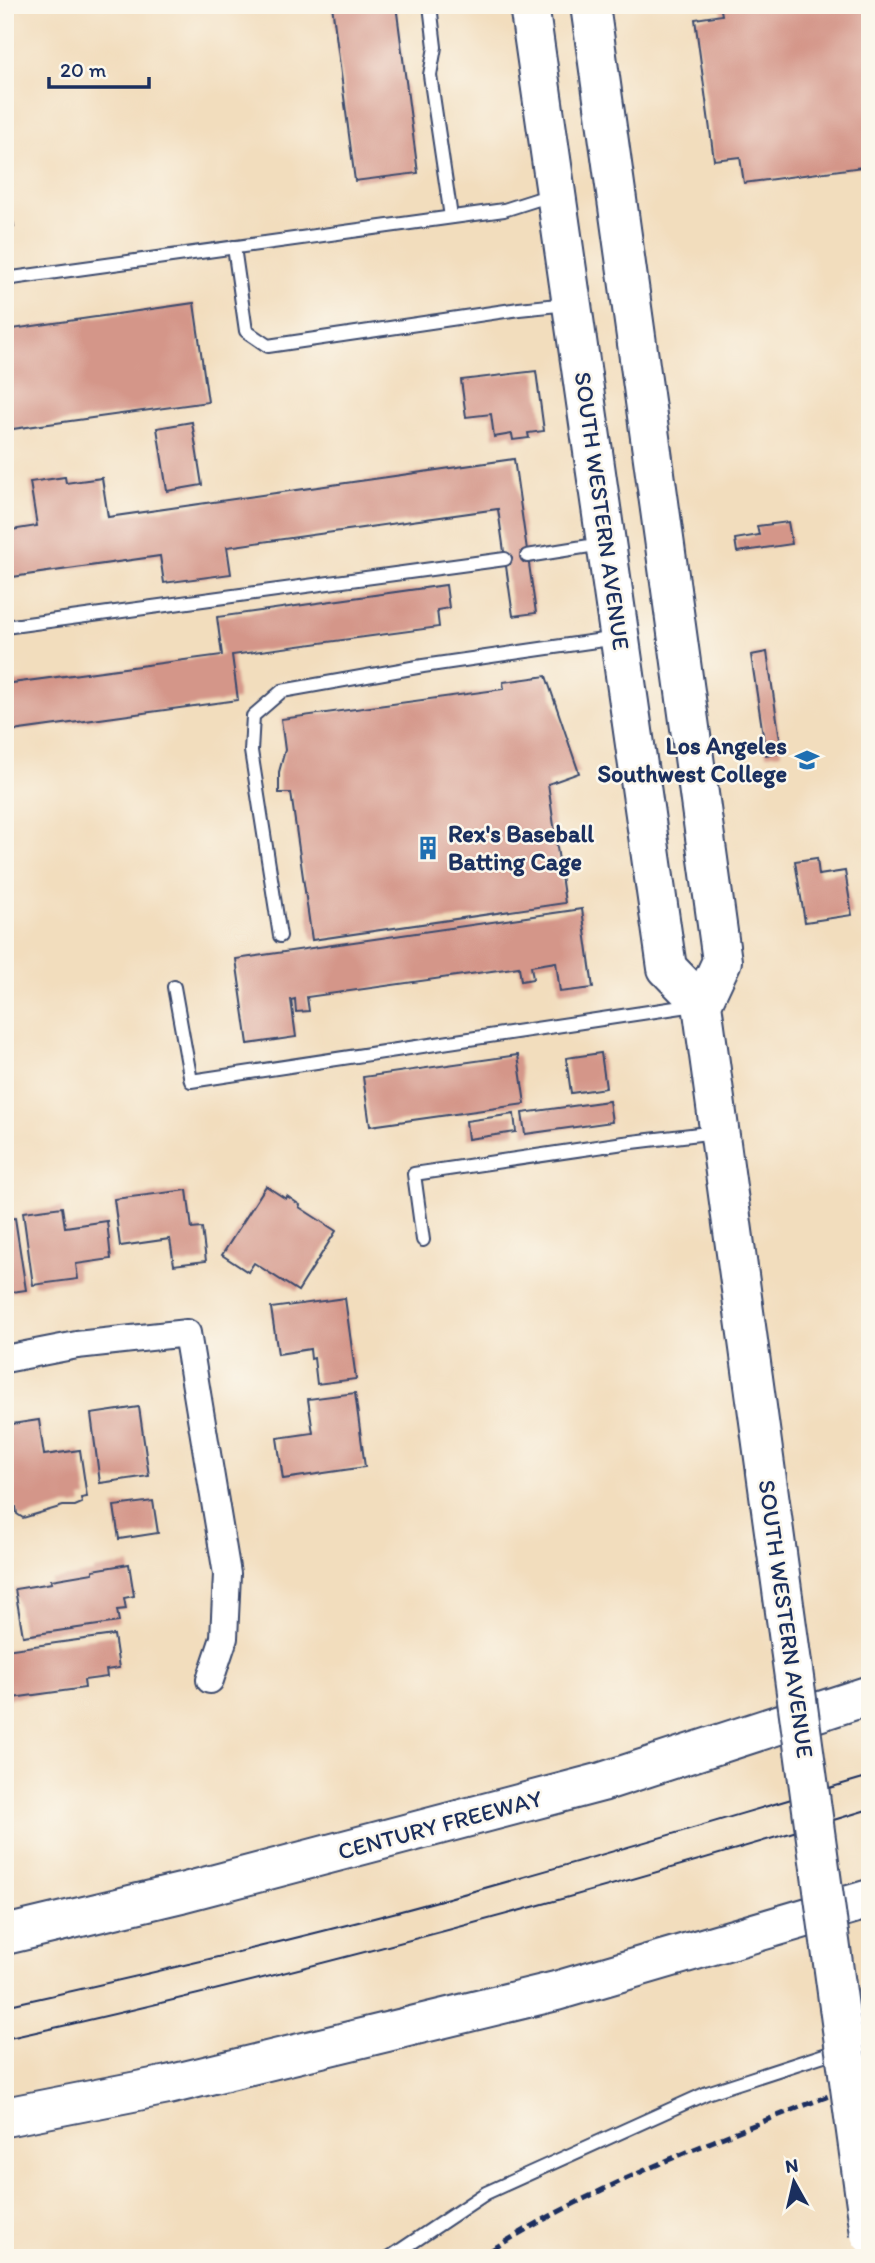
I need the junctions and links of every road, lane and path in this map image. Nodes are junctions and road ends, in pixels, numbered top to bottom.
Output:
1 (430, 5) edge
2 (529, 5) edge
3 (590, 5) edge
4 (556, 194) junction
5 (451, 217) junction
6 (234, 247) junction
7 (5, 279) edge
8 (572, 303) junction
9 (606, 543) junction
10 (527, 556) dead end
11 (505, 559) dead end
12 (5, 627) edge
13 (621, 637) junction
14 (280, 936) dead end
15 (174, 987) dead end
16 (702, 1004) junction
17 (720, 1131) junction
18 (423, 1240) dead end
19 (5, 1359) edge
20 (210, 1680) dead end
21 (870, 1695) edge
22 (870, 1899) edge
23 (5, 1935) edge
24 (870, 2040) edge
25 (5, 2118) edge
26 (870, 2234) edge
27 (389, 2258) edge

1 - 5 lane
2 - 4 main road, SOUTH WESTERN AVENUE
3 - 16 main road
4 - 5 lane
4 - 8 main road, SOUTH WESTERN AVENUE
5 - 6 lane
6 - 7 lane
6 - 8 lane
8 - 9 main road, SOUTH WESTERN AVENUE
9 - 10 lane
9 - 13 main road, SOUTH WESTERN AVENUE
11 - 12 lane
13 - 14 lane
13 - 16 main road, SOUTH WESTERN AVENUE
15 - 16 lane
16 - 17 main road, SOUTH WESTERN AVENUE
17 - 18 lane
17 - 26 main road, SOUTH WESTERN AVENUE, bridge
19 - 20 street
21 - 23 main road, CENTURY FREEWAY
22 - 25 main road
24 - 27 lane

